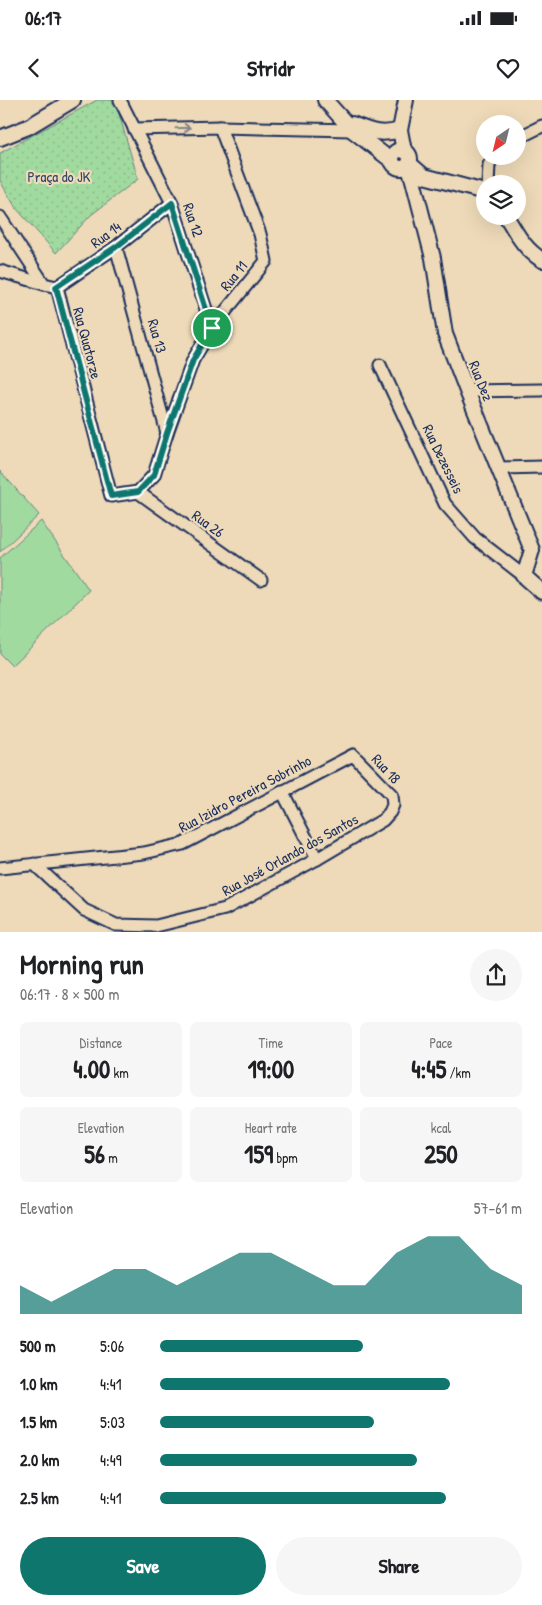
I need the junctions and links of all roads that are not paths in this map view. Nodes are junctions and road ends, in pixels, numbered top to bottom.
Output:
1 (73, 100) edge
2 (120, 100) edge
3 (325, 100) edge
4 (406, 100) edge
5 (347, 125) junction
6 (542, 126) edge
7 (220, 127) junction
8 (134, 129) junction
9 (400, 130) junction
10 (526, 134) edge
11 (0, 138) edge
12 (404, 160) junction
13 (476, 190) edge
14 (172, 203) junction
15 (0, 217) edge
16 (511, 225) edge
17 (116, 247) junction
18 (542, 260) edge
19 (0, 271) edge
20 (44, 284) junction
21 (56, 287) junction
22 (212, 328) junction
23 (380, 365) dead end
24 (542, 390) edge
25 (467, 391) junction
26 (167, 433) junction
27 (542, 467) edge
28 (500, 468) junction
29 (138, 492) junction
30 (537, 550) edge
31 (524, 576) junction
32 (260, 580) dead end
33 (542, 592) edge
34 (353, 755) joint
35 (282, 791) junction
36 (393, 805) joint
37 (317, 859) junction
38 (34, 864) junction
39 (0, 868) edge

1 - 11 street
2 - 8 street, Rua 12
3 - 5 street
4 - 9 street
5 - 7 street
5 - 9 street
5 - 12 street
6 - 10 street
8 -> 7 street
7 - 22 street, Rua 11
8 - 14 street, Rua 12
9 - 12 street, Rua Dez
12 - 13 street
12 - 25 street, Rua Dez
14 - 17 street, Rua 14
14 - 22 street, Rua 12
15 - 20 street
16 - 18 street
17 - 21 street, Rua 14
17 - 26 street, Rua 13
19 - 20 street
20 - 21 street
21 - 29 street, Rua Quatorze
22 - 26 street, Rua 11
23 - 31 street, Rua Dezesseis
24 - 25 street
25 - 28 street, Rua Dez
26 - 29 street, Rua 11
27 - 28 street
28 - 30 street, Rua Dez
29 - 32 street, Rua 26
30 - 31 street, Rua Dez
31 - 33 street, Rua Dezesseis
34 - 35 street, Rua Izidro Pereira Sobrinho
34 - 36 street, Rua 18
35 - 37 street
35 - 38 street, Rua Izidro Pereira Sobrinho
36 - 37 street, Rua José Orlando dos Santos
37 - 38 street, Rua José Orlando dos Santos
38 - 39 street, Rua Izidro Pereira Sobrinho

